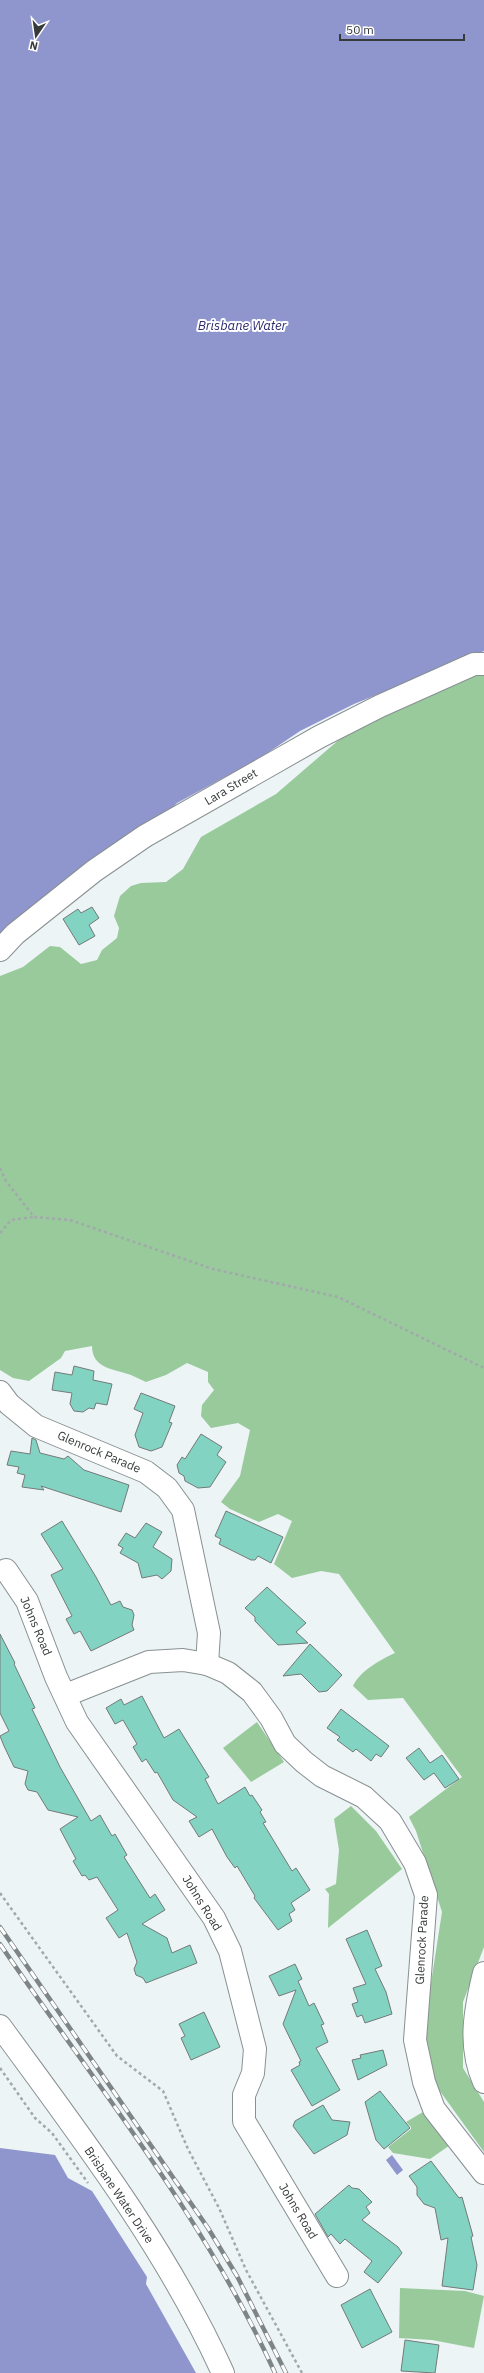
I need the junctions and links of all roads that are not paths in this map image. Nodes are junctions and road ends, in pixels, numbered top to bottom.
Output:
1 (484, 664) edge
2 (0, 950) edge
3 (0, 1392) edge
4 (6, 1570) dead end
5 (208, 1664) junction
6 (66, 1695) junction
7 (484, 1973) edge
8 (0, 2026) edge
9 (484, 2082) edge
10 (484, 2173) edge
11 (337, 2276) dead end
12 (223, 2373) edge

1 - 2 street, Lara Street
3 - 5 street, Glenrock Parade
4 - 6 street, Johns Road
5 - 6 street, Glenrock Parade
5 - 10 street, Glenrock Parade
6 - 11 street, Johns Road
7 - 9 street
8 - 12 street, Brisbane Water Drive

